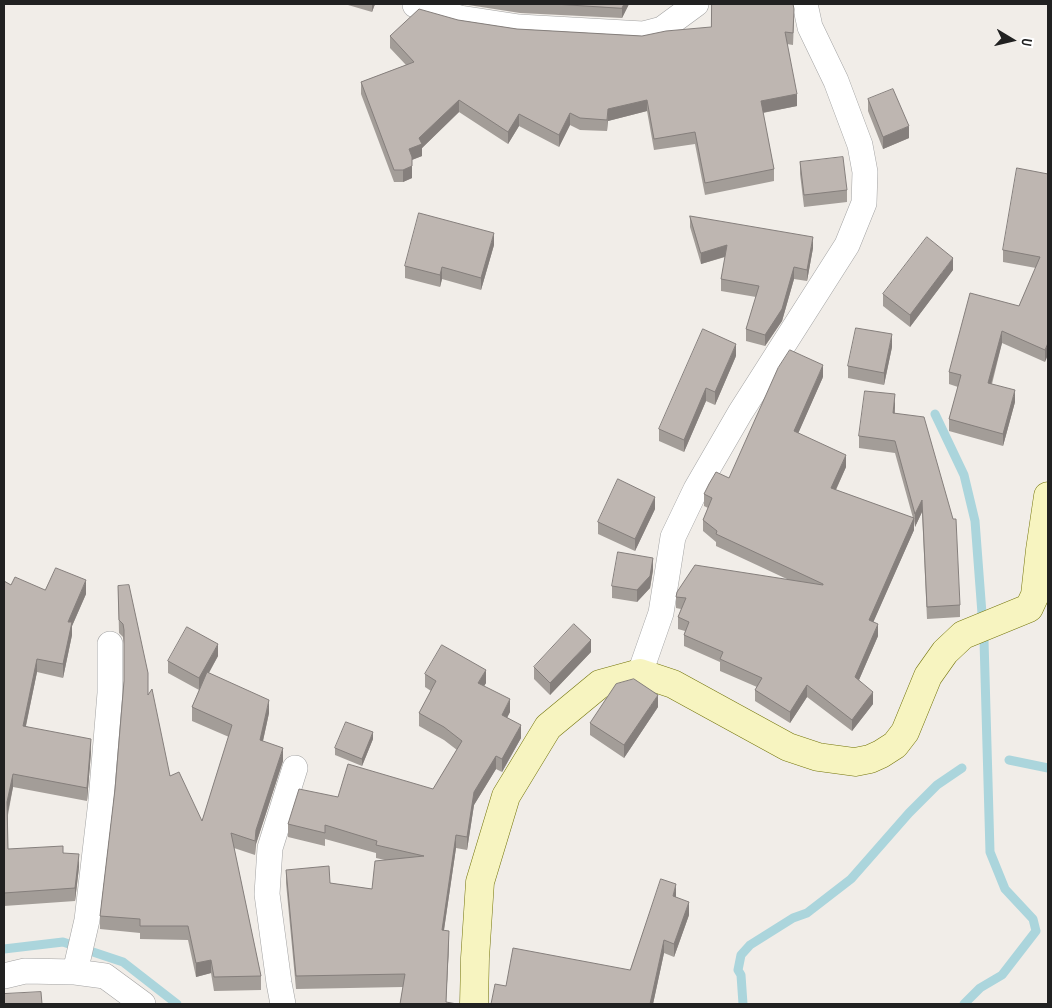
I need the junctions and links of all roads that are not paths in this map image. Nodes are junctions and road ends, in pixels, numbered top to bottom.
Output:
1 (415, 4) edge
2 (696, 4) edge
3 (805, 4) edge
4 (1048, 496) edge
5 (110, 644) dead end
6 (640, 673) junction
7 (295, 768) dead end
8 (76, 968) junction
9 (4, 976) edge
10 (143, 1004) edge
11 (284, 1004) edge
12 (474, 1004) edge

1 - 2 street
3 - 6 street
4 - 6 street
5 - 8 street
6 - 12 street
7 - 11 street
8 - 9 street
8 - 10 street

